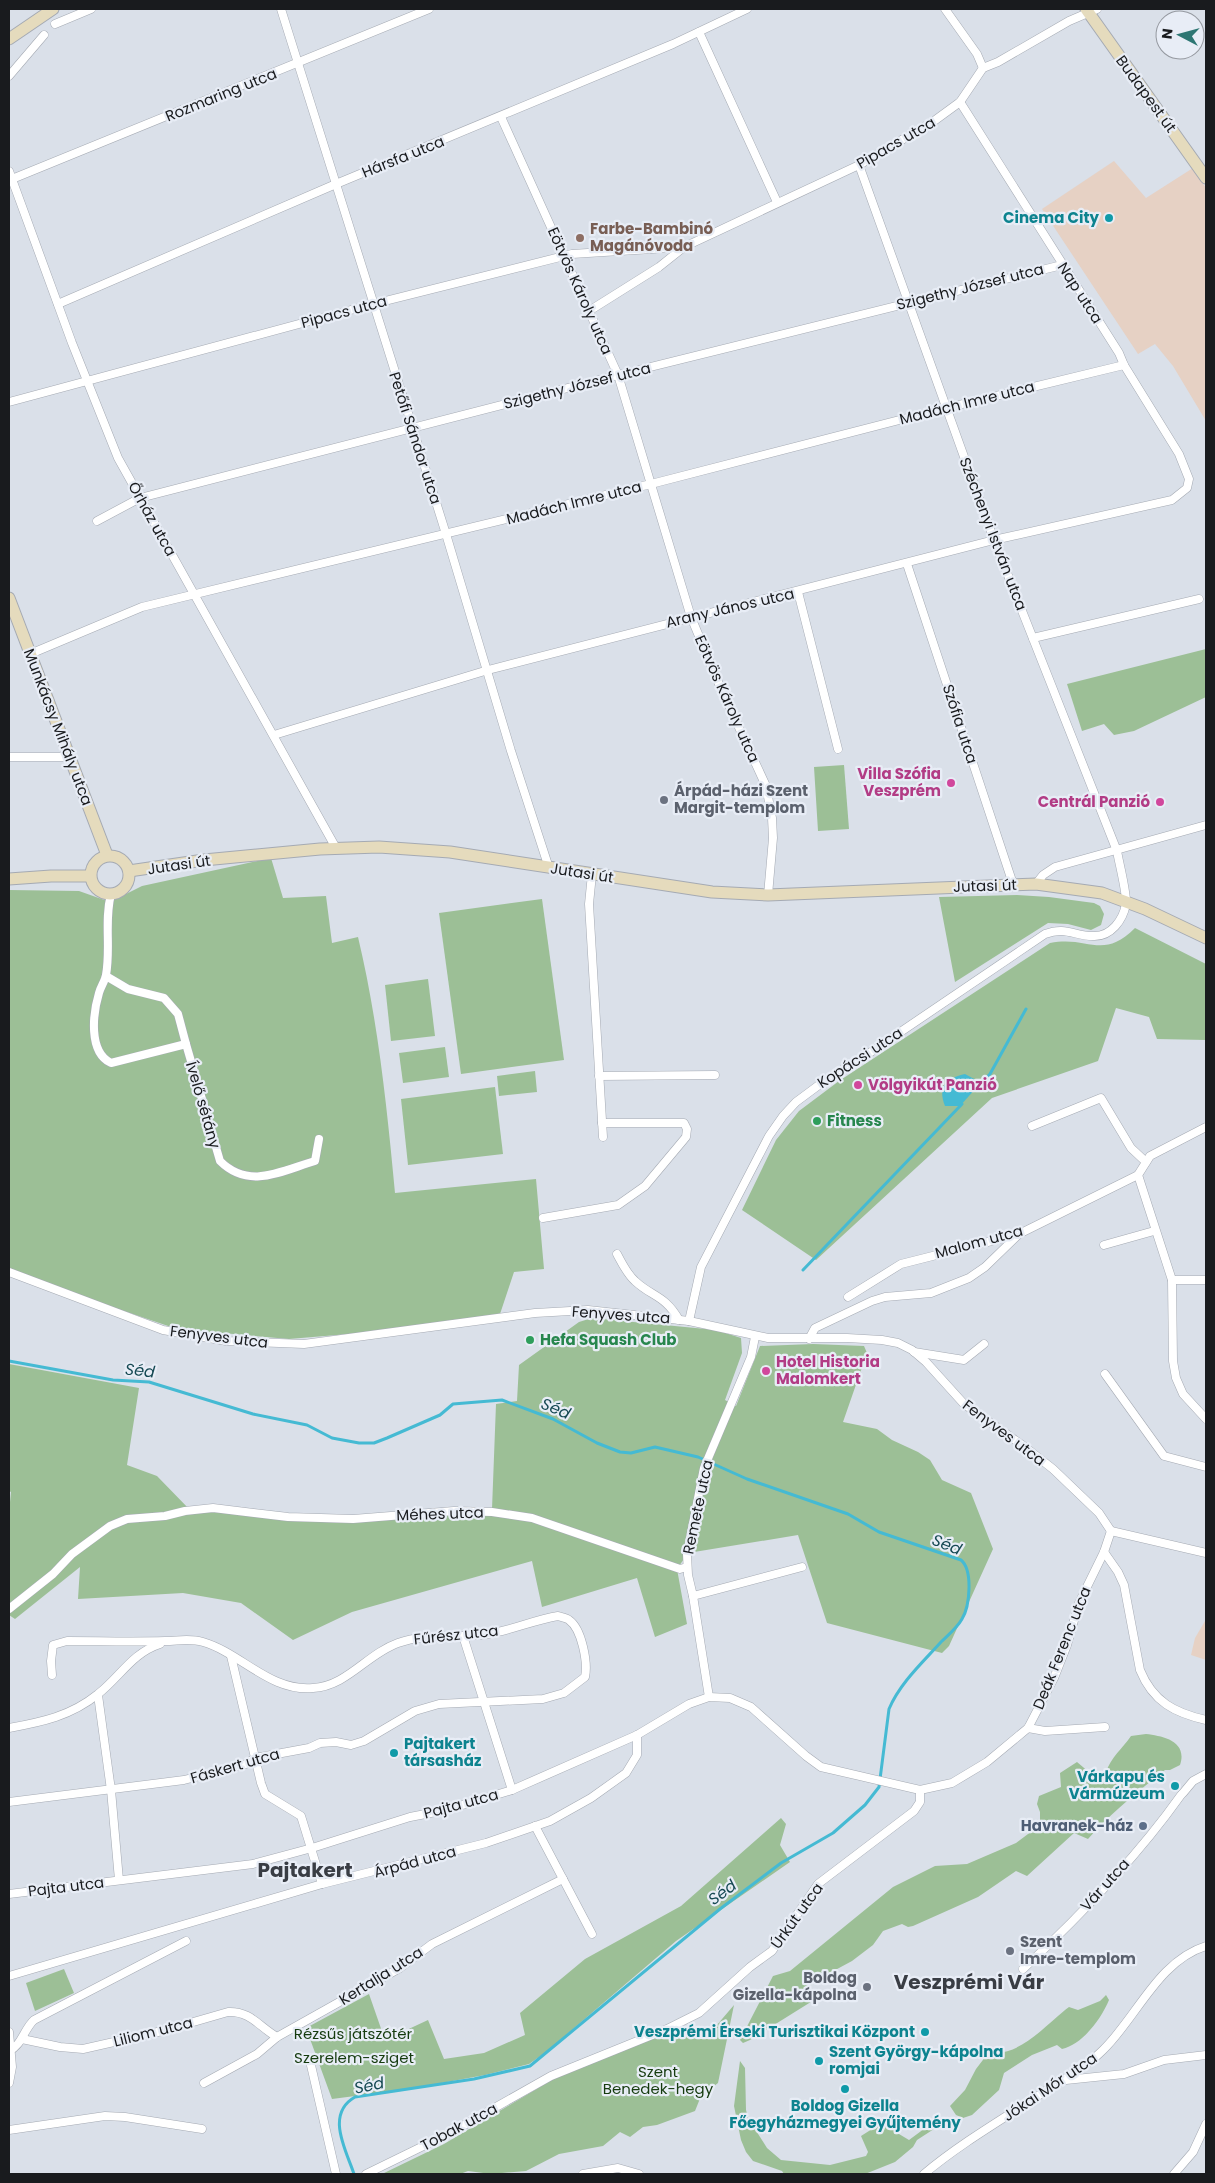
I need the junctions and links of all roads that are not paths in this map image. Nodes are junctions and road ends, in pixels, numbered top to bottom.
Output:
1 (52, 9) edge
2 (91, 9) edge
3 (281, 9) edge
4 (428, 9) edge
5 (747, 9) edge
6 (945, 9) edge
7 (1090, 10) edge
8 (55, 24) dead end
9 (699, 32) junction
10 (44, 35) dead end
11 (9, 39) edge
12 (298, 64) junction
13 (983, 68) junction
14 (9, 76) edge
15 (960, 102) junction
16 (501, 117) junction
17 (859, 165) junction
18 (10, 175) edge
19 (1206, 178) edge
20 (336, 184) junction
21 (777, 202) junction
22 (684, 246) junction
23 (564, 256) junction
24 (1062, 265) junction
25 (908, 303) junction
26 (58, 304) junction
27 (373, 304) junction
28 (589, 312) junction
29 (1124, 365) junction
30 (618, 375) junction
31 (87, 382) junction
32 (9, 402) edge
33 (946, 408) junction
34 (412, 428) junction
35 (651, 484) junction
36 (1187, 488) joint
37 (140, 498) junction
38 (97, 521) dead end
39 (446, 534) junction
40 (994, 540) junction
41 (907, 564) junction
42 (798, 592) junction
43 (194, 594) junction
44 (9, 598) edge
45 (1200, 599) dead end
46 (691, 617) junction
47 (1032, 638) junction
48 (30, 654) junction
49 (488, 670) junction
50 (274, 735) junction
51 (838, 749) dead end
52 (9, 757) edge
53 (71, 757) junction
54 (1206, 825) edge
55 (336, 848) junction
56 (1117, 851) junction
57 (107, 855) junction
58 (549, 868) junction
59 (129, 871) junction
60 (592, 874) junction
61 (90, 876) junction
62 (9, 879) edge
63 (1013, 884) junction
64 (1036, 884) junction
65 (111, 894) junction
66 (768, 895) junction
67 (1126, 902) junction
68 (1206, 938) edge
69 (106, 976) junction
70 (186, 1044) junction
71 (715, 1075) dead end
72 (599, 1076) junction
73 (602, 1123) junction
74 (1032, 1126) dead end
75 (1206, 1127) edge
76 (602, 1137) dead end
77 (319, 1139) dead end
78 (1146, 1162) junction
79 (1138, 1175) junction
80 (543, 1218) dead end
81 (1154, 1231) junction
82 (1020, 1234) junction
83 (1104, 1244) dead end
84 (617, 1254) dead end
85 (9, 1272) edge
86 (1172, 1280) junction
87 (1206, 1280) edge
88 (848, 1298) dead end
89 (679, 1320) junction
90 (689, 1321) junction
91 (756, 1337) junction
92 (809, 1339) junction
93 (984, 1344) dead end
94 (914, 1352) junction
95 (1105, 1374) dead end
96 (1206, 1419) edge
97 (1206, 1467) edge
98 (1111, 1531) junction
99 (1104, 1552) junction
100 (1206, 1553) edge
101 (687, 1567) junction
102 (802, 1567) dead end
103 (693, 1596) junction
104 (9, 1609) edge
105 (462, 1636) junction
106 (167, 1641) junction
107 (231, 1656) junction
108 (587, 1667) joint
109 (52, 1674) dead end
110 (98, 1695) junction
111 (709, 1697) junction
112 (484, 1702) junction
113 (1206, 1720) edge
114 (1105, 1727) dead end
115 (9, 1728) edge
116 (1028, 1728) junction
117 (637, 1735) junction
118 (254, 1758) junction
119 (1206, 1774) edge
120 (875, 1780) joint
121 (111, 1790) junction
122 (512, 1790) junction
123 (920, 1790) junction
124 (9, 1802) edge
125 (535, 1826) junction
126 (312, 1848) junction
127 (563, 1879) junction
128 (119, 1880) junction
129 (322, 1884) junction
130 (9, 1894) edge
131 (592, 1934) dead end
132 (186, 1941) dead end
133 (1206, 1946) edge
134 (1023, 1969) dead end
135 (9, 1976) edge
136 (9, 2032) edge
137 (277, 2037) junction
138 (22, 2039) junction
139 (10, 2050) edge
140 (1206, 2056) edge
141 (310, 2061) dead end
142 (551, 2076) joint
143 (1062, 2081) junction
144 (9, 2083) edge
145 (204, 2083) dead end
146 (1206, 2124) edge
147 (202, 2129) dead end
148 (9, 2130) edge
149 (336, 2174) edge
150 (366, 2174) edge
151 (583, 2174) edge
152 (639, 2174) edge
153 (924, 2174) edge
154 (1174, 2174) edge

1 - 11 street
2 - 8 street
3 - 12 street, Petőfi Sándor utca
4 - 12 street, Rozmaring utca
5 - 9 street, Hársfa utca
6 - 13 street
7 - 13 street
7 - 19 street, Budapest út
9 - 16 street, Hársfa utca
9 - 21 street
10 - 14 street
12 - 18 street, Rozmaring utca
12 - 20 street, Petőfi Sándor utca
13 - 15 street, Pipacs utca
15 - 17 street, Pipacs utca
15 - 24 street, Nap utca
16 - 20 street, Hársfa utca
16 - 23 street, Eötvös Károly utca
17 - 21 street, Pipacs utca
17 - 25 street, Széchenyi István utca
18 - 26 street, Őrház utca
20 - 26 street, Hársfa utca
20 - 27 street, Petőfi Sándor utca
21 - 22 street, Pipacs utca
22 - 23 street, Pipacs utca
22 - 28 street, Pipacs utca
23 - 27 street, Pipacs utca
23 - 28 street, Eötvös Károly utca
24 - 25 street, Szigethy József utca
24 - 29 street, Nap utca
25 - 30 street, Szigethy József utca
25 - 33 street, Széchenyi István utca
26 - 31 street, Őrház utca
27 - 31 street, Pipacs utca
27 - 34 street, Petőfi Sándor utca
28 - 30 street, Eötvös Károly utca
29 - 33 street, Madách Imre utca
29 - 36 street, Nap utca
30 - 34 street, Szigethy József utca
30 - 35 street, Eötvös Károly utca
31 - 32 street, Pipacs utca
31 - 37 street, Őrház utca
33 - 35 street, Madách Imre utca
33 - 40 street, Széchenyi István utca
34 - 37 street, Szigethy József utca
34 - 39 street, Petőfi Sándor utca
35 - 39 street, Madách Imre utca
35 - 46 street, Eötvös Károly utca
36 - 40 street, Arany János utca
37 - 38 street, Szigethy József utca
37 - 43 street, Őrház utca
39 - 43 street, Madách Imre utca
39 - 49 street, Petőfi Sándor utca
40 - 41 street, Arany János utca
40 - 47 street, Széchenyi István utca
41 - 42 street, Arany János utca
41 - 63 street, Szófia utca
42 - 46 street, Arany János utca
42 - 51 street
43 - 48 street, Madách Imre utca
43 - 50 street, Őrház utca
44 - 48 street, Munkácsy Mihály utca
45 - 47 street
46 - 49 street, Arany János utca
46 - 66 street, Eötvös Károly utca
47 - 56 street, Széchenyi István utca
48 - 53 street, Munkácsy Mihály utca
49 - 50 street, Arany János utca
49 - 58 street, Petőfi Sándor utca
50 - 55 street, Őrház utca
52 - 53 street
53 - 57 street, Munkácsy Mihály utca
54 - 56 street, Jutasi út
55 - 58 street, Jutasi út
55 - 59 street, Jutasi út
56 - 64 street, Jutasi út
56 - 67 street, Széchenyi István utca
57 - 59 street, Jutasi út
57 - 61 street
58 - 60 street, Jutasi út
59 - 65 street, Jutasi út
60 - 66 street, Jutasi út
60 - 72 street
61 - 62 street
61 - 65 street
63 - 64 street, Jutasi út
63 - 66 street, Jutasi út
64 - 67 street, Jutasi út
65 - 69 street, Ívelő sétány
67 - 68 street, Jutasi út
67 - 90 street, Kopácsi utca
69 - 70 street, Ívelő sétány
69 - 70 street, Ívelő sétány
70 - 77 street, Ívelő sétány
71 - 72 street
72 - 73 street
73 - 76 street
73 - 80 street
74 - 78 street
75 - 78 street
78 - 79 street
79 - 81 street
79 - 82 street, Malom utca
81 - 83 street
81 - 86 street
82 - 88 street, Malom utca
82 - 92 street
84 - 89 street
85 - 89 street, Fenyves utca
86 - 87 street
86 - 96 street
89 - 90 street, Fenyves utca
90 - 91 street, Fenyves utca
91 - 92 street, Fenyves utca
91 - 101 street, Remete utca
92 - 94 street, Fenyves utca
93 - 94 street
94 - 98 street, Fenyves utca
95 - 97 street
98 - 99 street, Deák Ferenc utca
98 - 100 street
99 - 113 street
99 - 116 street, Deák Ferenc utca
101 - 103 street, Remete utca
101 - 104 street, Méhes utca
102 - 103 street
103 - 111 street, Remete utca
105 - 107 street, Fűrész utca
105 - 108 street, Fűrész utca
105 - 112 street
106 - 107 street, Fűrész utca
106 - 109 street, Fűrész utca
106 - 110 street, Fűrész utca
107 - 118 street
108 - 112 street, Fáskert utca
110 - 115 street, Fűrész utca
110 - 121 street
111 - 117 street, Pajta utca
111 - 120 street, Pajta utca
112 - 118 street, Fáskert utca
112 - 122 street
114 - 116 street
116 - 123 street, Deák Ferenc utca
117 - 122 street, Pajta utca
117 - 125 street, Árpád utca
118 - 121 street, Fáskert utca
118 - 126 street
119 - 134 street, Vár utca
120 - 123 street, Deák Ferenc utca
121 - 124 street, Fáskert utca
121 - 128 street
122 - 126 street, Pajta utca
123 - 142 street, Úrkút utca
125 - 127 street
125 - 129 street, Árpád utca
126 - 128 street, Pajta utca
126 - 129 street
127 - 131 street
127 - 137 street, Kertalja utca
128 - 130 street, Pajta utca
129 - 135 street, Árpád utca
132 - 138 street
133 - 143 street, Jókai Mór utca
136 - 139 street
137 - 138 street, Liliom utca
137 - 145 street, Kertalja utca
138 - 139 street
139 - 144 street
140 - 143 street
141 - 149 street
142 - 150 street, Tobak utca
143 - 153 street, Jókai Mór utca
146 - 154 street
147 - 148 street
151 - 152 street

